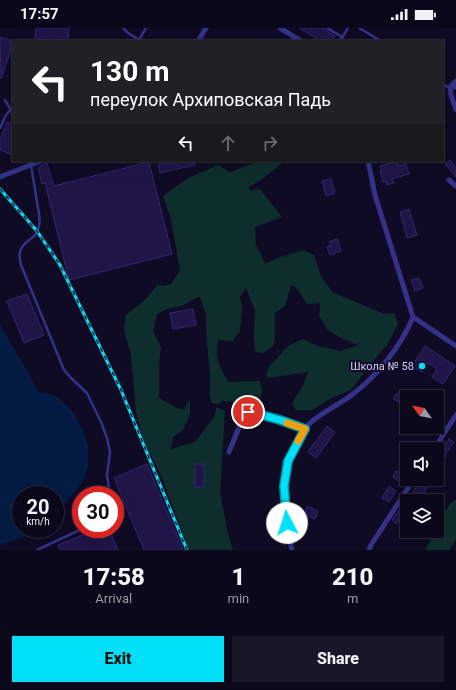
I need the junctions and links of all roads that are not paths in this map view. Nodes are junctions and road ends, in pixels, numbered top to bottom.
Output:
1 (123, 28) edge
2 (146, 28) edge
3 (206, 28) edge
4 (280, 28) edge
5 (326, 28) edge
6 (348, 28) edge
7 (359, 28) edge
8 (342, 37) junction
9 (139, 40) edge
10 (140, 40) edge
11 (199, 40) edge
12 (299, 40) edge
13 (340, 40) edge
14 (379, 40) edge
15 (456, 80) edge
16 (444, 85) edge
17 (450, 87) junction
18 (456, 87) edge
19 (5, 100) dead end
20 (456, 110) edge
21 (12, 111) edge
22 (0, 128) edge
23 (368, 162) edge
24 (29, 164) edge
25 (0, 177) edge
26 (449, 180) dead end
27 (456, 186) edge
28 (413, 317) junction
29 (456, 346) edge
30 (456, 415) edge
31 (305, 429) junction
32 (439, 442) edge
33 (229, 452) dead end
34 (109, 486) edge
35 (409, 486) edge
36 (72, 534) edge
37 (37, 550) edge
38 (292, 550) edge
39 (369, 550) edge

1 - 9 lane
2 - 10 lane
3 - 11 street
4 - 12 street
5 - 8 lane
6 - 8 lane
7 - 14 lane
8 - 13 lane
15 - 17 street
16 - 17 lane
17 - 18 street
17 - 20 street
19 - 21 lane
21 - 22 lane
23 - 28 street
24 - 25 street
24 - 34 lane
26 - 27 street
28 - 29 street
28 - 31 street
30 - 32 street
31 - 33 street
31 - 38 street
35 - 39 street
36 - 37 lane

